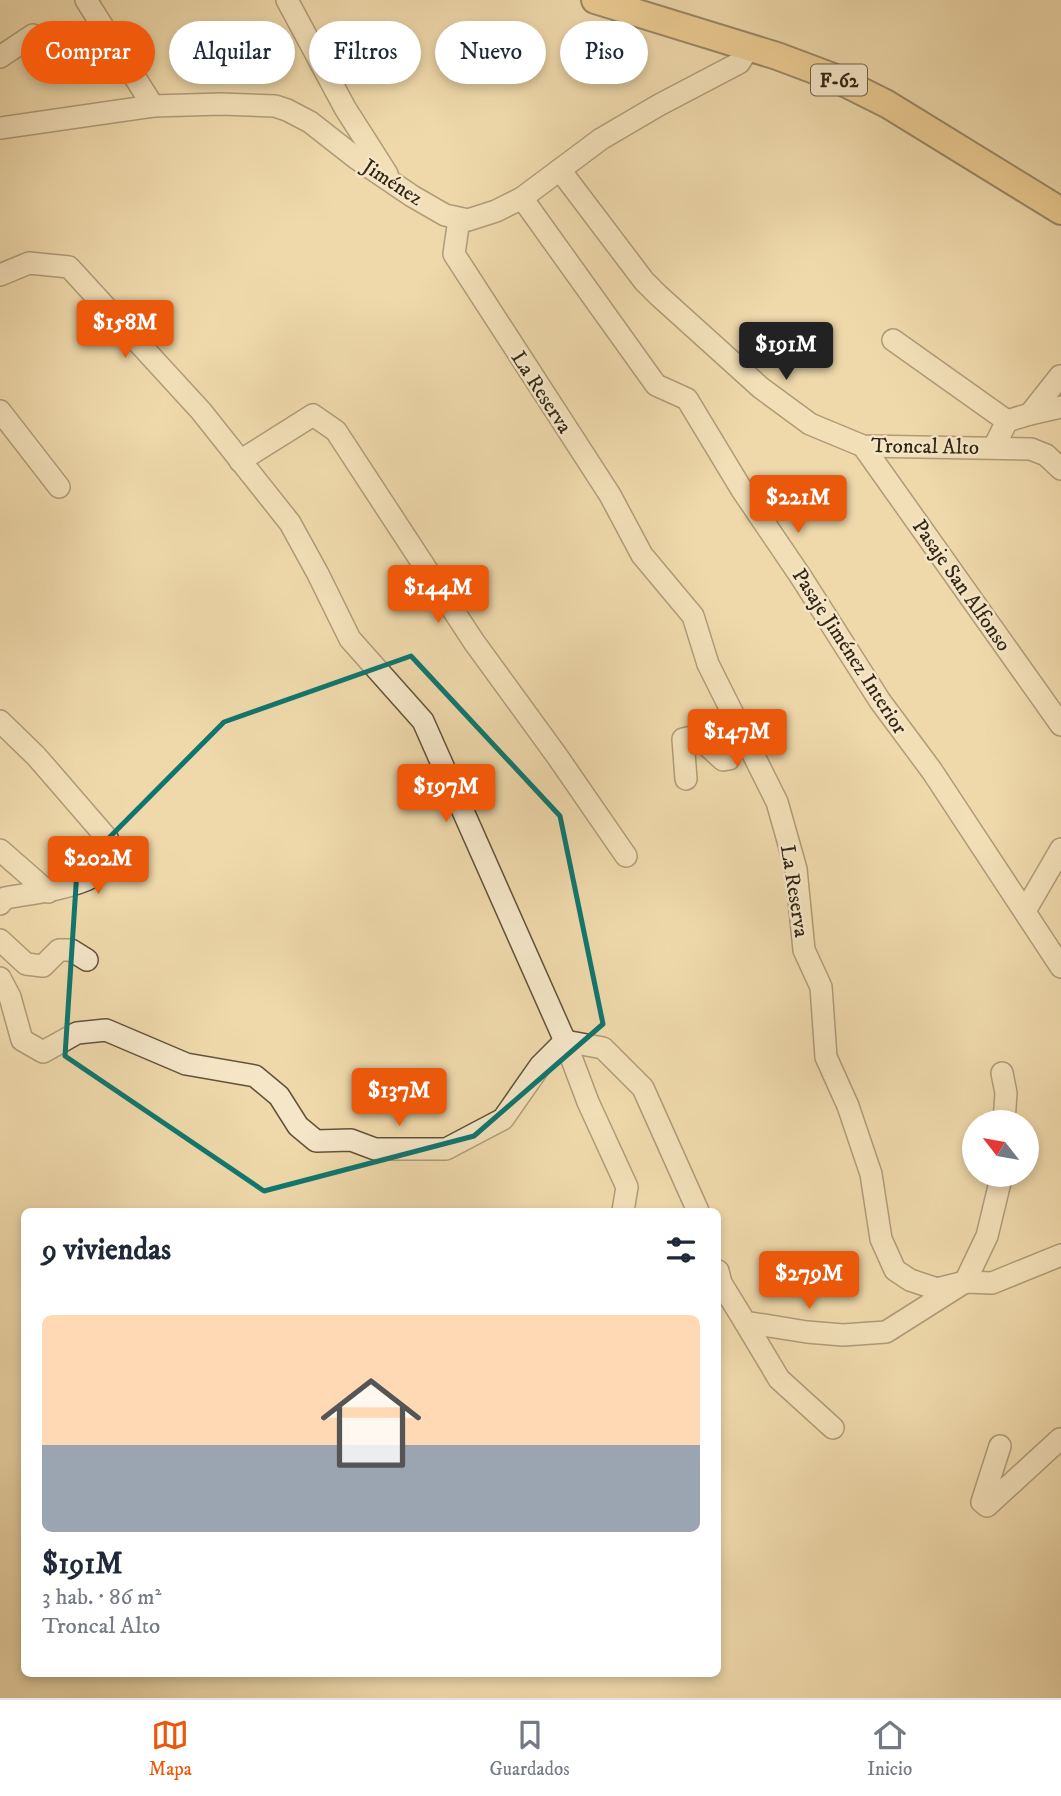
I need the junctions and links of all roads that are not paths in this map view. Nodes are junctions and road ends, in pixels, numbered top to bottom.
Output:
1 (86, 0) edge
2 (287, 0) edge
3 (595, 0) edge
4 (651, 10) edge
5 (21, 43) edge
6 (748, 48) junction
7 (0, 57) edge
8 (153, 106) junction
9 (0, 128) edge
10 (560, 170) junction
11 (393, 183) junction
12 (522, 198) junction
13 (1061, 211) edge
14 (459, 219) junction
15 (0, 275) edge
16 (893, 340) dead end
17 (1060, 376) edge
18 (1061, 407) edge
19 (0, 411) edge
20 (1030, 414) junction
21 (1007, 421) junction
22 (863, 446) junction
23 (994, 447) junction
24 (240, 461) junction
25 (1061, 470) edge
26 (59, 487) dead end
27 (0, 721) edge
28 (738, 723) junction
29 (1061, 724) edge
30 (686, 779) dead end
31 (1061, 849) edge
32 (0, 850) edge
33 (626, 856) dead end
34 (48, 892) junction
35 (0, 904) edge
36 (1025, 911) junction
37 (0, 940) edge
38 (87, 960) dead end
39 (1061, 967) edge
40 (0, 978) edge
41 (565, 1041) junction
42 (1002, 1073) dead end
43 (1005, 1110) edge
44 (999, 1187) edge
45 (624, 1208) edge
46 (697, 1208) edge
47 (1061, 1255) edge
48 (965, 1282) junction
49 (721, 1283) edge
50 (745, 1322) junction
51 (833, 1428) dead end
52 (1061, 1436) edge
53 (1000, 1446) dead end

1 - 8 street
2 - 11 street
3 - 4 main road, F-62
4 - 6 main road, F-62
5 - 7 street
6 - 10 street
6 - 13 main road, F-62
8 - 9 street, Jiménez
8 - 11 street, Jiménez
10 - 12 street
10 - 22 street, Troncal Alto
11 - 14 street, Jiménez
12 - 14 street
12 - 36 street, Pasaje Jiménez Interior
14 - 28 street, La Reserva
15 - 24 street
16 - 21 street
17 - 20 street
18 - 20 street
19 - 26 street
20 - 21 street
21 - 23 street
22 - 23 street, Troncal Alto
22 - 29 street, Pasaje San Alfonso
23 - 25 street, Troncal Alto
24 - 33 street
24 - 41 street
27 - 34 street
28 - 30 street
28 - 48 street, La Reserva
31 - 36 street
32 - 34 street
34 - 35 street
36 - 39 street, Pasaje Jiménez Interior
37 - 38 street
40 - 41 street
41 - 45 street
41 - 46 street
42 - 43 street
44 - 48 street
47 - 48 street, La Reserva
48 - 50 street
49 - 50 street
50 - 51 street
52 - 53 street

